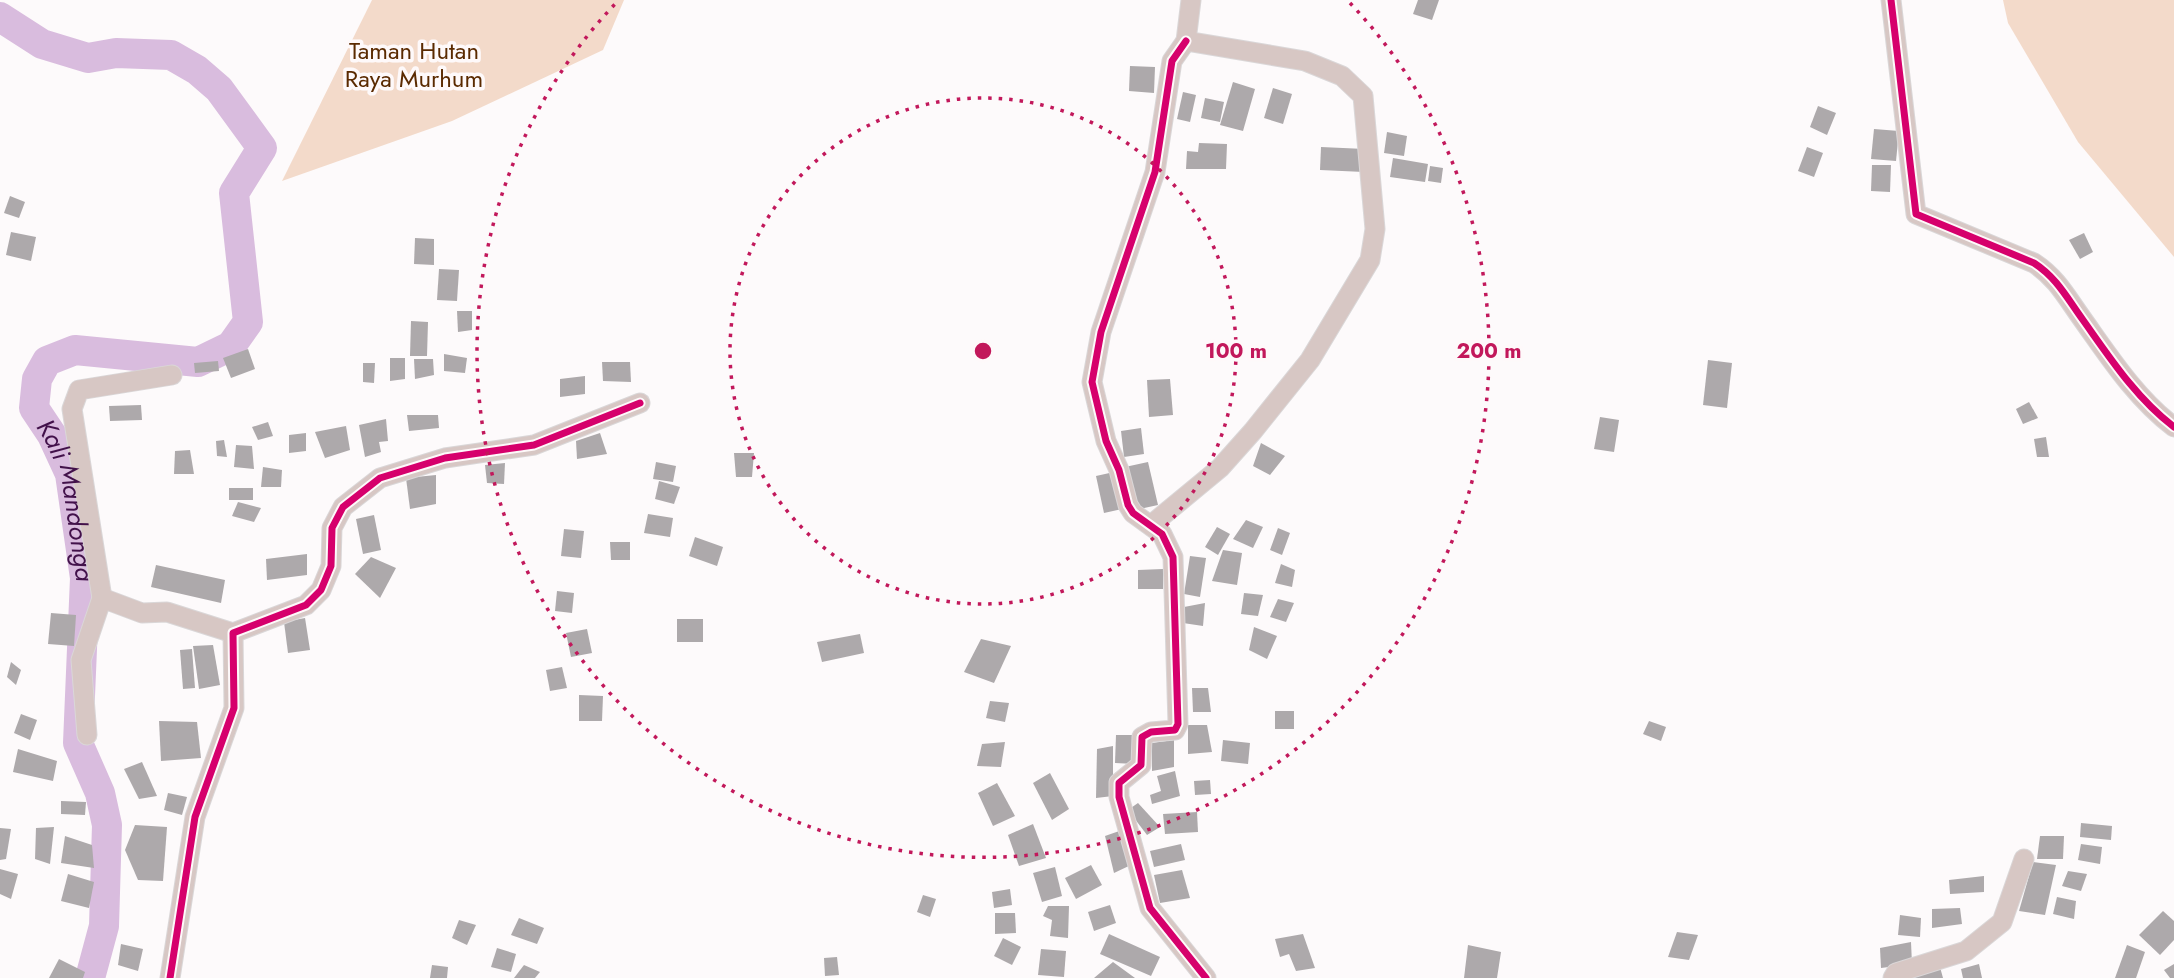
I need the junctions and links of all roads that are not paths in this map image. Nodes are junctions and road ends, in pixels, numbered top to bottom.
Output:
1 (1191, 0) edge
2 (1891, 0) edge
3 (1186, 41) junction
4 (172, 375) dead end
5 (640, 403) dead end
6 (2174, 427) edge
7 (1151, 525) junction
8 (102, 598) junction
9 (233, 633) junction
10 (87, 735) dead end
11 (2024, 859) dead end
12 (170, 978) edge
13 (1206, 978) edge
14 (1893, 978) edge

1 - 3 street
2 - 6 street
3 - 7 street
3 - 7 street
4 - 8 street
5 - 9 street
7 - 13 street
8 - 9 street
8 - 10 street
9 - 12 street
11 - 14 street

